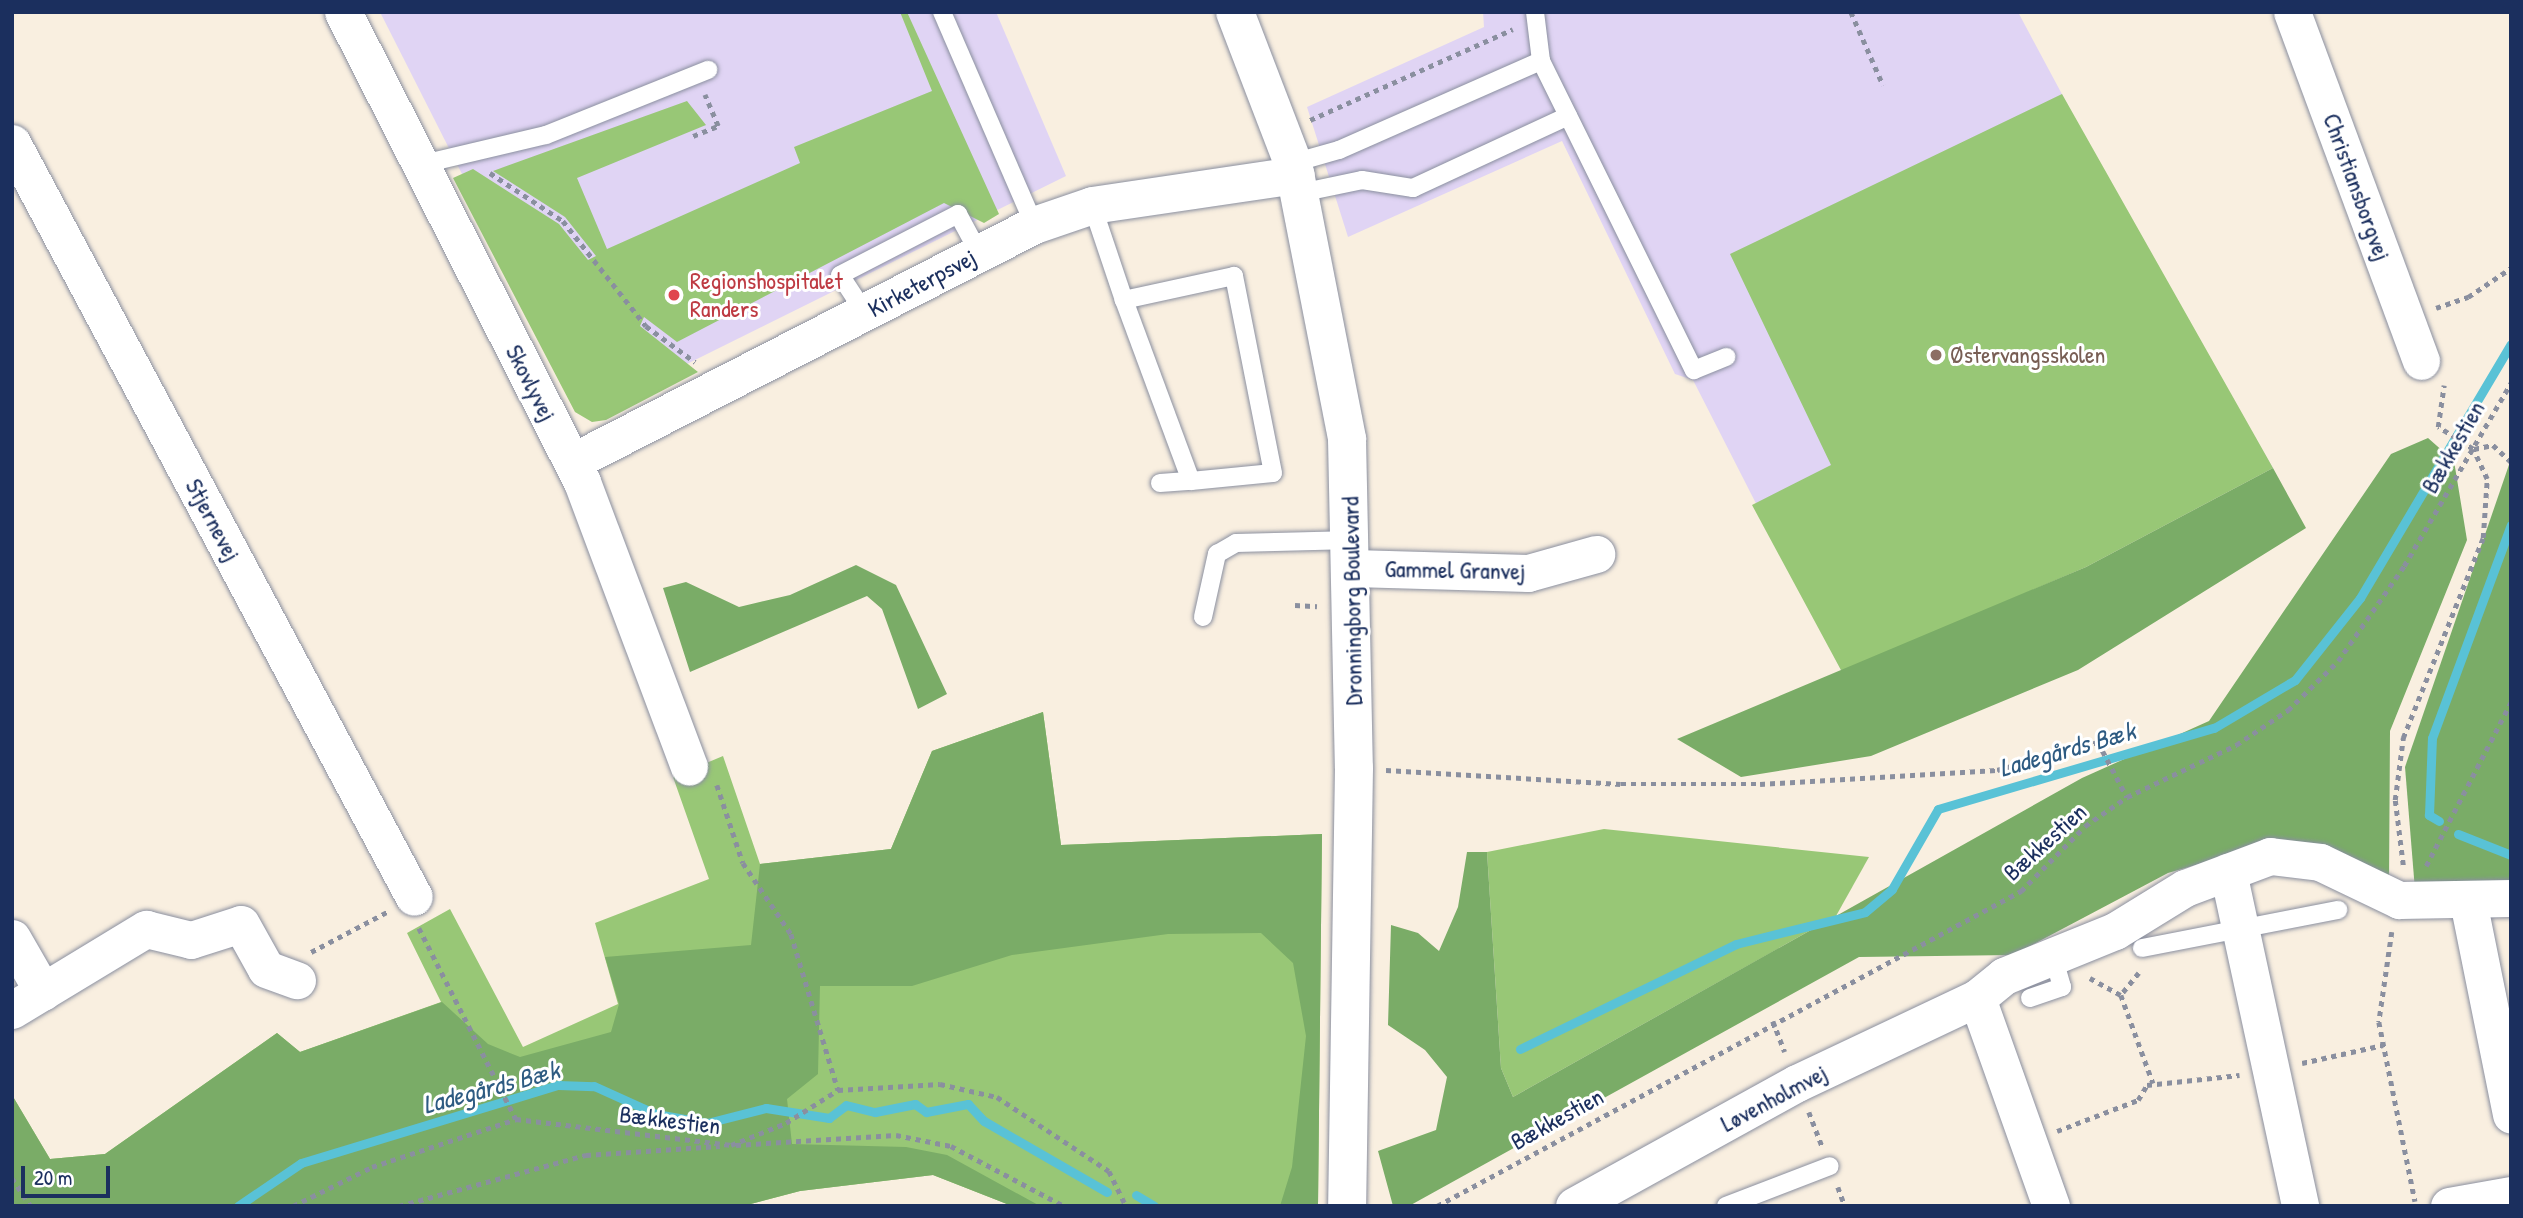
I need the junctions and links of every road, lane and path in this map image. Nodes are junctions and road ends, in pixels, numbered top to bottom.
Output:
1 (342, 12) edge
2 (942, 12) edge
3 (1235, 12) edge
4 (1851, 12) edge
5 (2292, 12) edge
6 (1534, 16) edge
7 (1541, 61) junction
8 (702, 73) joint
9 (1883, 85) dead end
10 (1568, 116) junction
11 (693, 136) dead end
12 (12, 143) edge
13 (475, 152) junction
14 (419, 165) junction
15 (1293, 166) junction
16 (1092, 205) junction
17 (1034, 225) junction
18 (2511, 268) edge
19 (1124, 300) junction
20 (2406, 319) junction
21 (1727, 357) dead end
22 (2421, 361) dead end
23 (2511, 383) edge
24 (716, 390) junction
25 (2440, 429) dead end
26 (2470, 447) junction
27 (572, 461) junction
28 (2511, 462) edge
29 (1191, 481) junction
30 (1160, 483) dead end
31 (1353, 554) junction
32 (1596, 554) dead end
33 (1203, 617) dead end
34 (2511, 702) edge
35 (689, 767) joint
36 (1354, 768) junction
37 (2127, 797) junction
38 (2228, 872) junction
39 (414, 897) junction
40 (2511, 898) edge
41 (2399, 900) junction
42 (2468, 901) junction
43 (2338, 909) dead end
44 (2239, 926) junction
45 (12, 938) edge
46 (2142, 948) joint
47 (2057, 972) junction
48 (293, 978) joint
49 (43, 992) junction
50 (2120, 995) junction
51 (1977, 998) junction
52 (2030, 998) dead end
53 (12, 1010) edge
54 (2383, 1045) junction
55 (2271, 1070) junction
56 (2153, 1083) junction
57 (838, 1090) junction
58 (2511, 1115) edge
59 (515, 1118) junction
60 (2028, 1142) junction
61 (731, 1145) junction
62 (1830, 1166) dead end
63 (12, 1178) edge
64 (2511, 1195) edge
65 (31, 1206) edge
66 (293, 1206) edge
67 (399, 1206) edge
68 (1064, 1206) edge
69 (1126, 1206) edge
70 (1347, 1206) edge
71 (1437, 1206) edge
72 (1574, 1206) edge
73 (1726, 1206) edge
74 (2051, 1206) edge
75 (2300, 1206) edge
76 (2416, 1206) edge
77 (2449, 1206) edge

1 - 14 street, Skovlyvej
2 - 17 lane
3 - 15 street, Dronningborg Boulevard
4 - 9 path
5 - 20 street, Christiansborgvej
6 - 7 lane
6 - 15 path
7 - 10 lane
7 - 15 lane
8 - 11 path
8 - 13 lane
10 - 15 lane
10 - 21 lane
12 - 39 street, Stjernevej
13 - 14 lane
13 - 24 path
14 - 27 street, Skovlyvej
15 - 16 street, Kirketerpsvej
15 - 31 street, Dronningborg Boulevard
16 - 17 street, Kirketerpsvej
16 - 19 lane
17 - 24 street, Kirketerpsvej
18 - 20 path
19 - 29 lane
19 - 29 lane
20 - 22 street, Christiansborgvej
23 - 26 path, Bækkestien
24 - 27 street, Kirketerpsvej
25 - 26 path
26 - 28 path
26 - 37 path, Bækkestien
26 - 41 path
27 - 35 street, Skovlyvej
29 - 30 lane
31 - 32 street, Gammel Granvej
31 - 33 lane
31 - 36 street, Dronningborg Boulevard
34 - 41 path
35 - 57 path
36 - 37 path
36 - 70 street, Dronningborg Boulevard
37 - 71 path, Bækkestien
38 - 41 street, Løvenholmvej
38 - 44 street
38 - 47 street, Løvenholmvej
39 - 48 path
39 - 59 path
40 - 42 street, Løvenholmvej
41 - 42 street, Løvenholmvej
41 - 54 path
42 - 58 street
43 - 44 lane
44 - 46 lane
44 - 55 street
45 - 49 street
46 - 50 path
47 - 50 path
47 - 51 street, Løvenholmvej
47 - 52 lane
48 - 49 street
49 - 53 street
50 - 56 path
51 - 60 street
51 - 72 street, Løvenholmvej
54 - 55 path
54 - 76 path
55 - 56 path
55 - 75 street
56 - 60 path
57 - 61 path, Bækkestien
57 - 69 path, Bækkestien
59 - 61 path, Bækkestien
59 - 66 path, Bækkestien
60 - 74 street
61 - 67 path
61 - 68 path
62 - 73 lane
63 - 65 path
64 - 77 street

